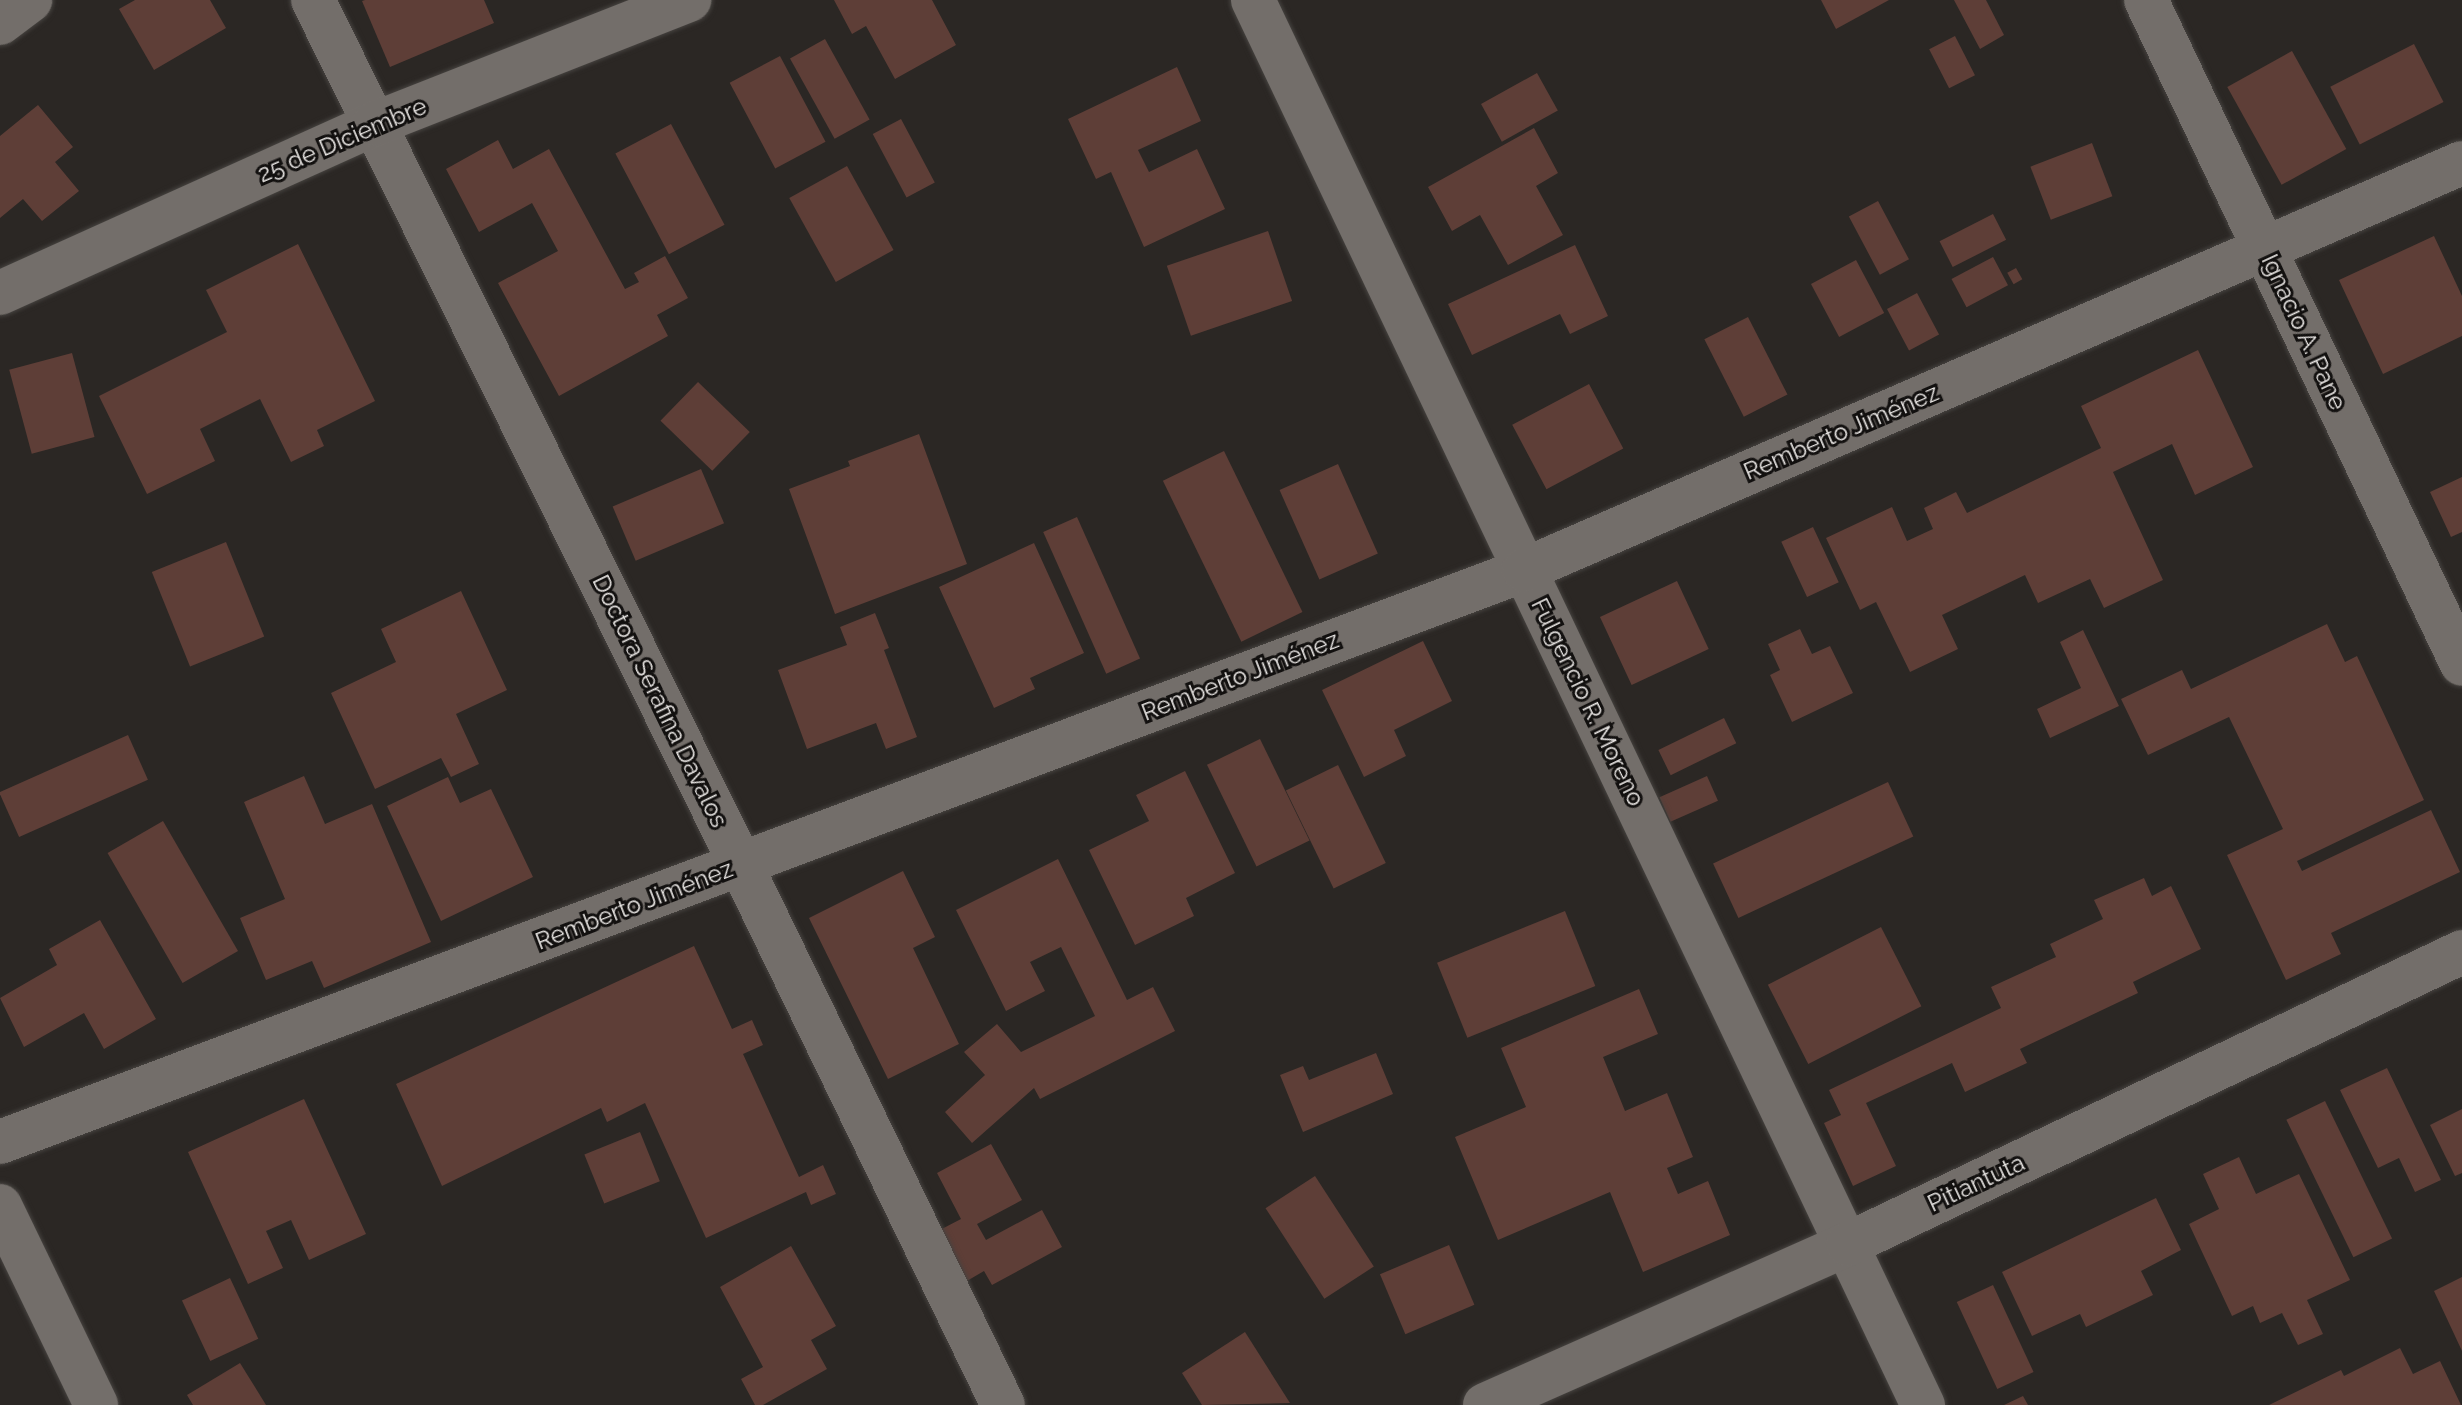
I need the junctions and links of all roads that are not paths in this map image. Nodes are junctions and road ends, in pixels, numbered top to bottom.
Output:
1 (30, 0) edge
2 (313, 0) edge
3 (689, 0) edge
4 (1253, 0) edge
5 (2146, 0) edge
6 (0, 23) edge
7 (374, 124) junction
8 (2462, 163) edge
9 (2264, 248) junction
10 (0, 293) edge
11 (1524, 570) junction
12 (2462, 664) edge
13 (741, 865) junction
14 (2462, 952) edge
15 (0, 1142) edge
16 (0, 1206) edge
17 (1848, 1244) junction
18 (96, 1405) edge
19 (1003, 1405) edge
20 (1485, 1405) edge
21 (1923, 1405) edge

1 - 6 street
2 - 7 street, Doctora Serafina Davalos
3 - 7 street, 25 de Diciembre
4 - 11 street, Fulgencio R. Moreno
5 - 9 street, Ignacio A. Pane
7 - 10 street, 25 de Diciembre
7 - 13 street, Doctora Serafina Davalos
8 - 9 street, Remberto Jiménez
9 - 11 street, Remberto Jiménez
9 - 12 street, Ignacio A. Pane
11 - 13 street, Remberto Jiménez
11 - 17 street, Fulgencio R. Moreno
13 - 15 street, Remberto Jiménez
13 - 19 street, Doctora Serafina Davalos
14 - 17 street, Pitiantuta
16 - 18 street
17 - 20 street, Pitiantuta
17 - 21 street, Fulgencio R. Moreno

